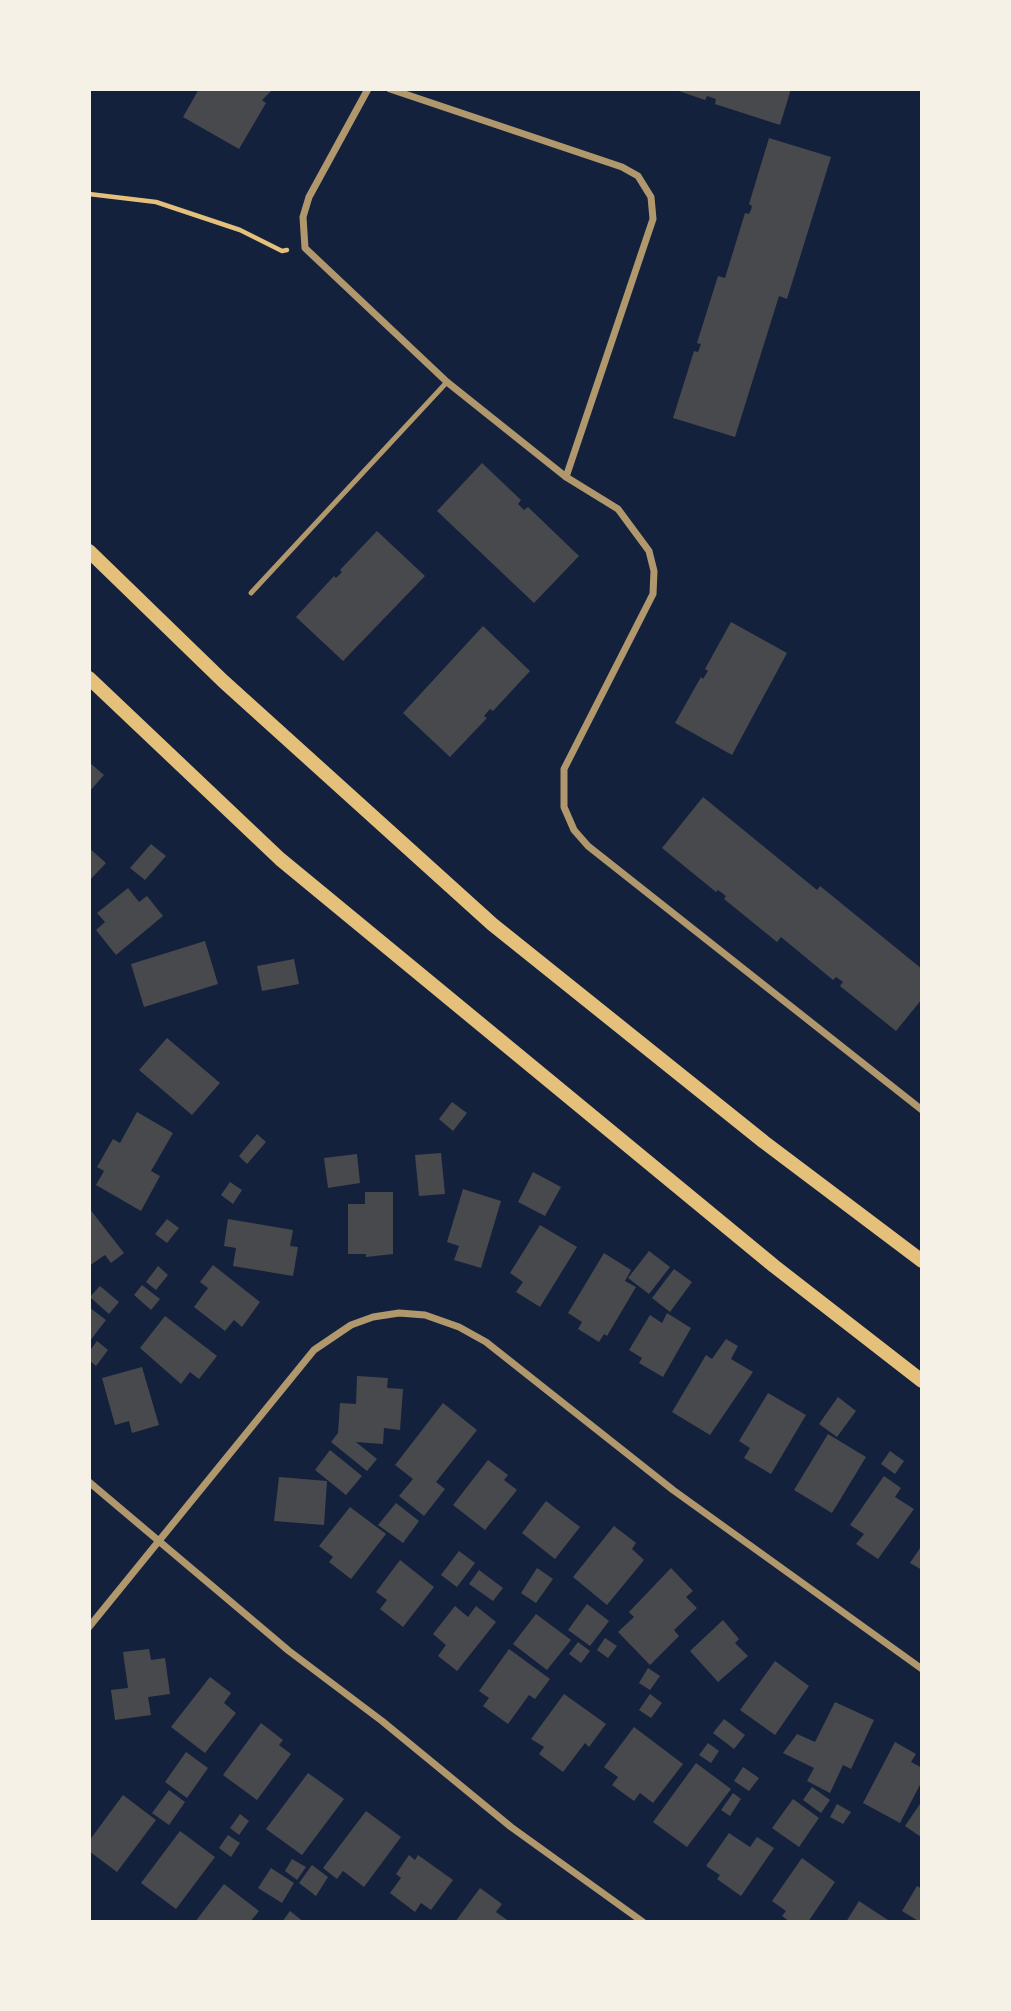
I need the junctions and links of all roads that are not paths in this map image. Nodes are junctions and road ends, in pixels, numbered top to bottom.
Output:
1 (368, 89) edge
2 (390, 89) edge
3 (447, 382) junction
4 (566, 477) junction
5 (89, 551) edge
6 (251, 593) dead end
7 (89, 678) edge
8 (922, 1110) edge
9 (922, 1261) edge
10 (922, 1381) edge
11 (89, 1482) edge
12 (158, 1541) junction
13 (89, 1627) edge
14 (922, 1669) edge
15 (643, 1922) edge

1 - 3 street
2 - 4 street
3 - 4 street
3 - 6 lane
4 - 8 street
5 - 9 main road
7 - 10 main road
11 - 12 street
12 - 13 street
12 - 14 street
12 - 15 street

